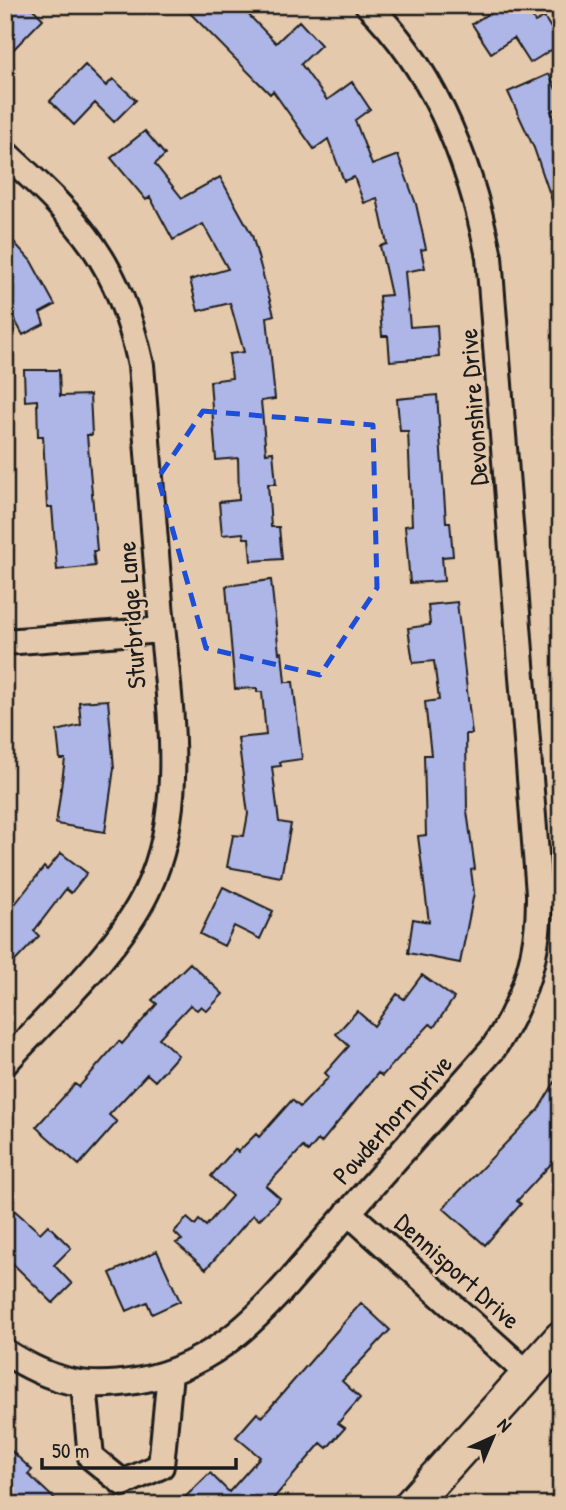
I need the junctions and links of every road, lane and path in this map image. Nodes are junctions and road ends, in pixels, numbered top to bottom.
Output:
1 (368, 5) edge
2 (5, 153) edge
3 (162, 629) junction
4 (5, 642) edge
5 (535, 836) joint
6 (5, 1063) edge
7 (348, 1212) junction
8 (561, 1338) edge
9 (5, 1352) edge
10 (170, 1373) junction
11 (528, 1374) junction
12 (84, 1385) junction
13 (411, 1505) edge

1 - 5 street, Devonshire Drive
2 - 3 street, Sturbridge Lane
3 - 4 street
3 - 6 street, Sturbridge Lane
5 - 7 street, Powderhorn Drive
7 - 10 street, Powderhorn Drive
7 - 11 street, Dennisport Drive
8 - 11 street
9 - 12 street, Powderhorn Drive
10 - 12 street, Powderhorn Drive
10 - 12 street
11 - 13 street

